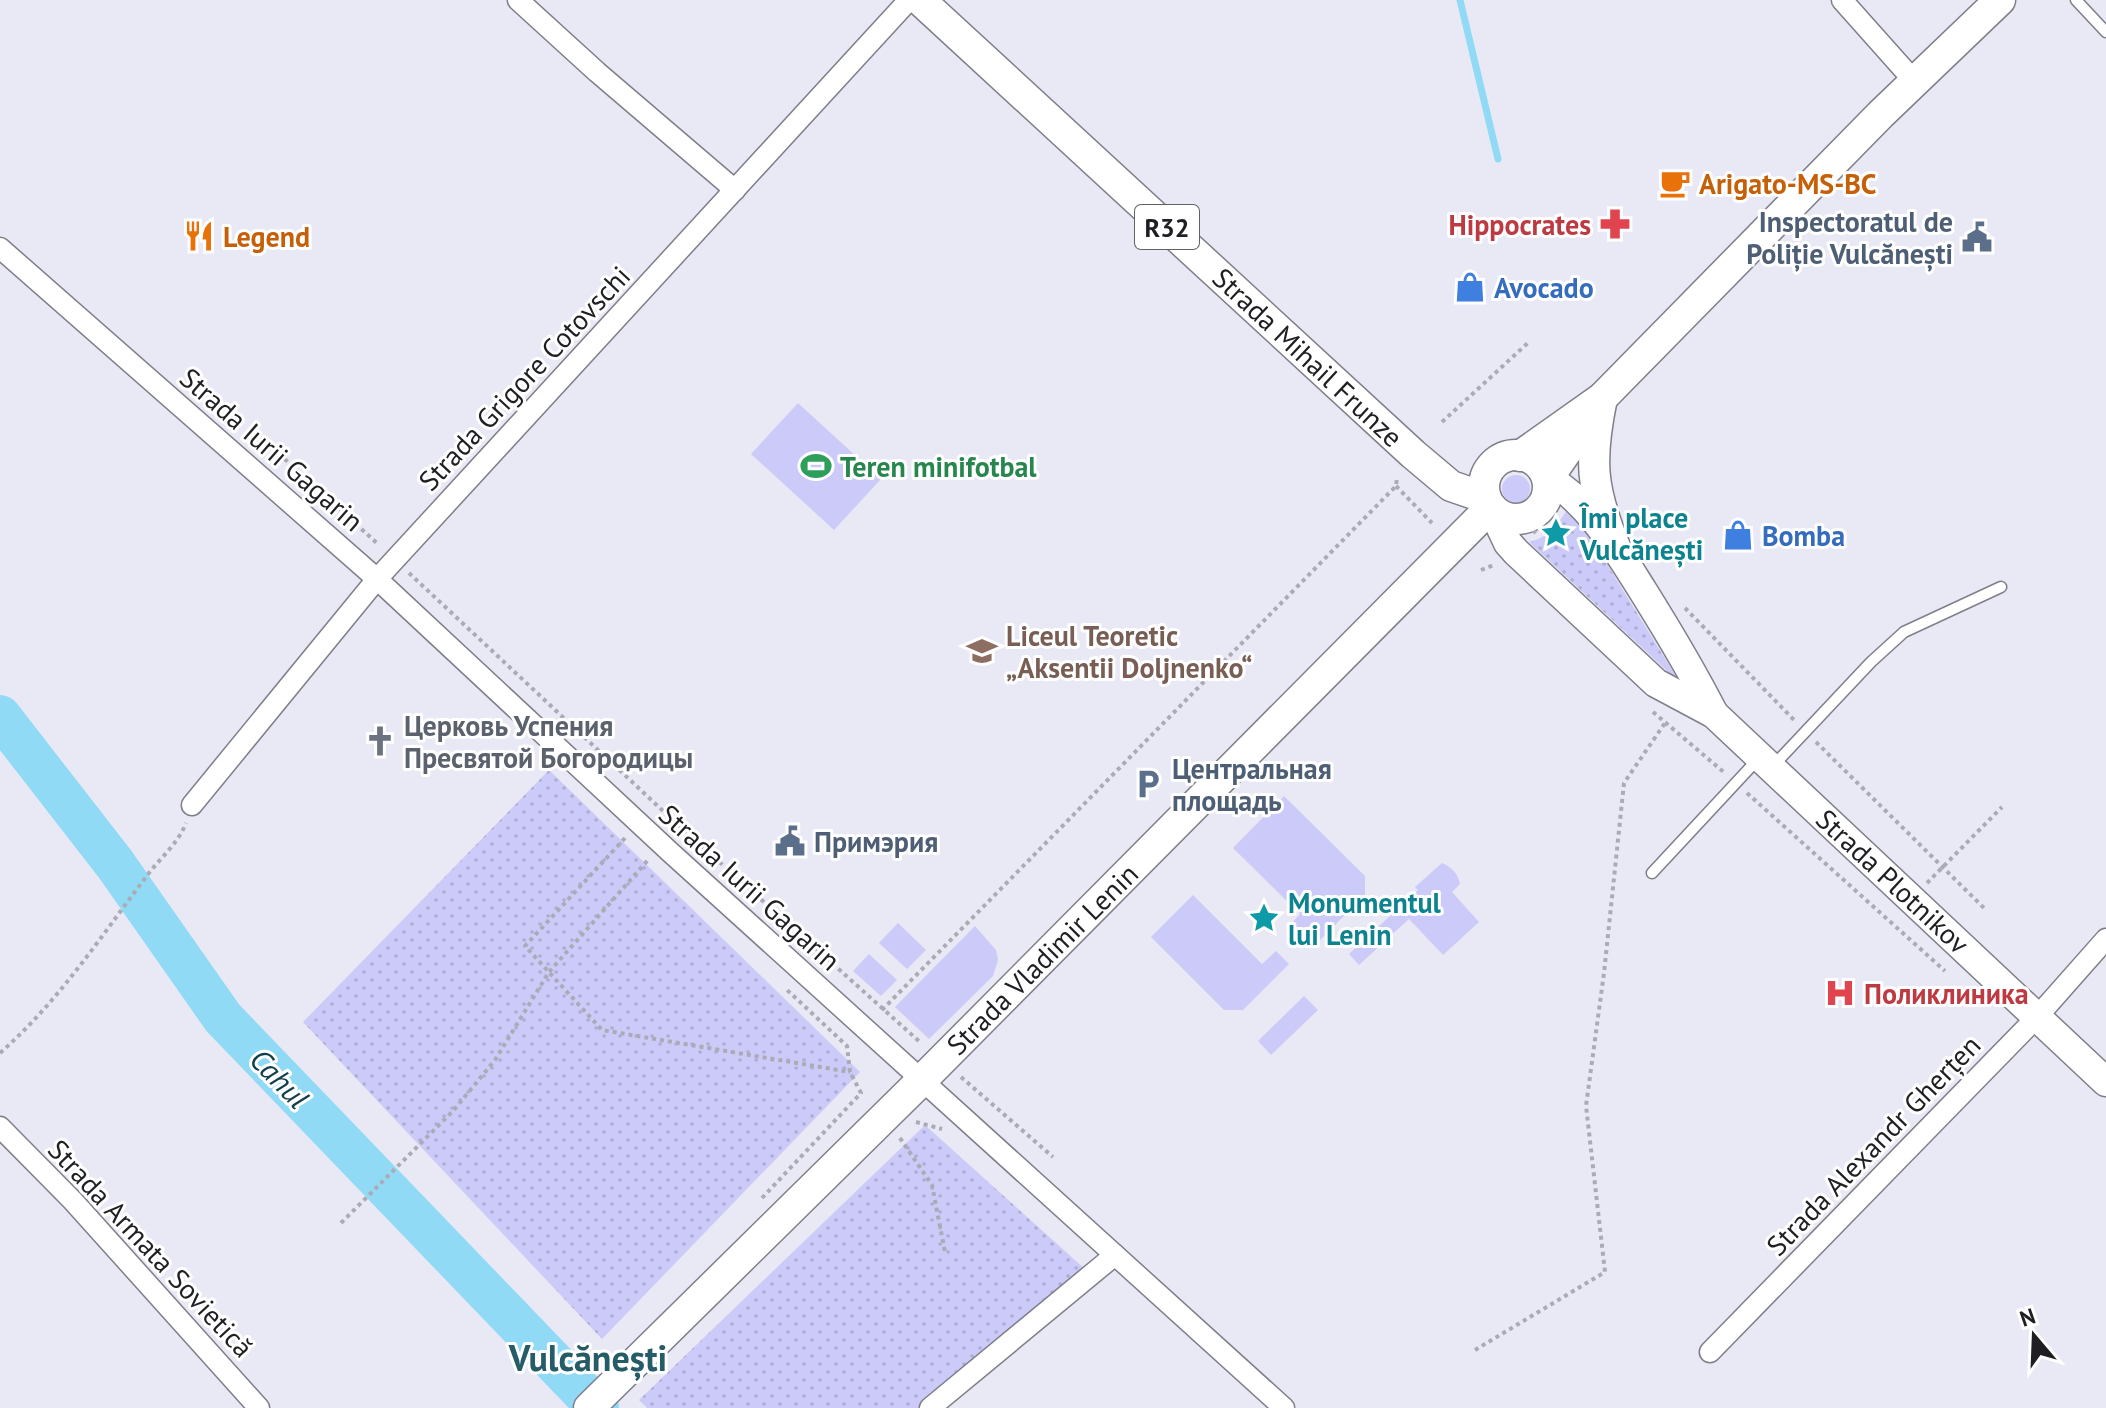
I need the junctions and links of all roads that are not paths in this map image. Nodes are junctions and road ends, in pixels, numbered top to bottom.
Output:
1 (518, 0) edge
2 (909, 0) edge
3 (920, 0) edge
4 (1842, 0) edge
5 (2000, 0) edge
6 (2076, 0) edge
7 (2106, 32) edge
8 (1915, 82) junction
9 (735, 190) junction
10 (0, 248) edge
11 (1602, 398) junction
12 (1520, 456) junction
13 (1406, 462) junction
14 (1492, 467) junction
15 (1548, 478) junction
16 (1488, 502) junction
17 (1615, 547) junction
18 (377, 579) junction
19 (2001, 587) dead end
20 (1714, 714) junction
21 (1766, 762) junction
22 (192, 805) road end
23 (1652, 873) dead end
24 (2106, 939) edge
25 (2037, 1017) junction
26 (931, 1071) junction
27 (2106, 1082) edge
28 (0, 1127) edge
29 (1115, 1255) junction
30 (1710, 1352) dead end
31 (259, 1408) edge
32 (589, 1408) edge
33 (930, 1408) edge
34 (1284, 1408) edge

1 - 9 street
2 - 9 street, Strada Grigore Cotovschi
3 - 13 main road, Strada Mihail Frunze / R32
4 - 8 street
5 - 8 main road
6 - 7 lane
8 - 11 main road
9 - 18 street, Strada Grigore Cotovschi
10 - 18 street, Strada Iurii Gagarin
11 - 12 main road
11 - 15 main road
11 - 17 main road
12 - 14 main road
12 - 15 main road
13 - 14 main road, Strada Mihail Frunze / R32
13 - 16 main road, Strada Mihail Frunze / R32
14 - 16 main road
15 - 16 main road
15 - 17 main road, Strada Plotnikov
16 - 20 main road, Strada Plotnikov
16 - 26 main road, Strada Vladimir Lenin
17 - 20 main road, Strada Plotnikov
18 - 22 street, Strada Grigore Cotovschi
18 - 26 street, Strada Iurii Gagarin
19 - 21 lane
20 - 21 main road, Strada Plotnikov
21 - 23 lane
21 - 25 main road, Strada Plotnikov
24 - 25 street, Strada Alexandr Gherțen
25 - 27 main road, Strada Plotnikov
25 - 30 street, Strada Alexandr Gherțen
26 - 29 street, Strada Iurii Gagarin
26 - 32 main road, Strada Vladimir Lenin
28 - 31 street, Strada Armata Sovietică
29 - 33 street
29 - 34 street, Strada Iurii Gagarin

